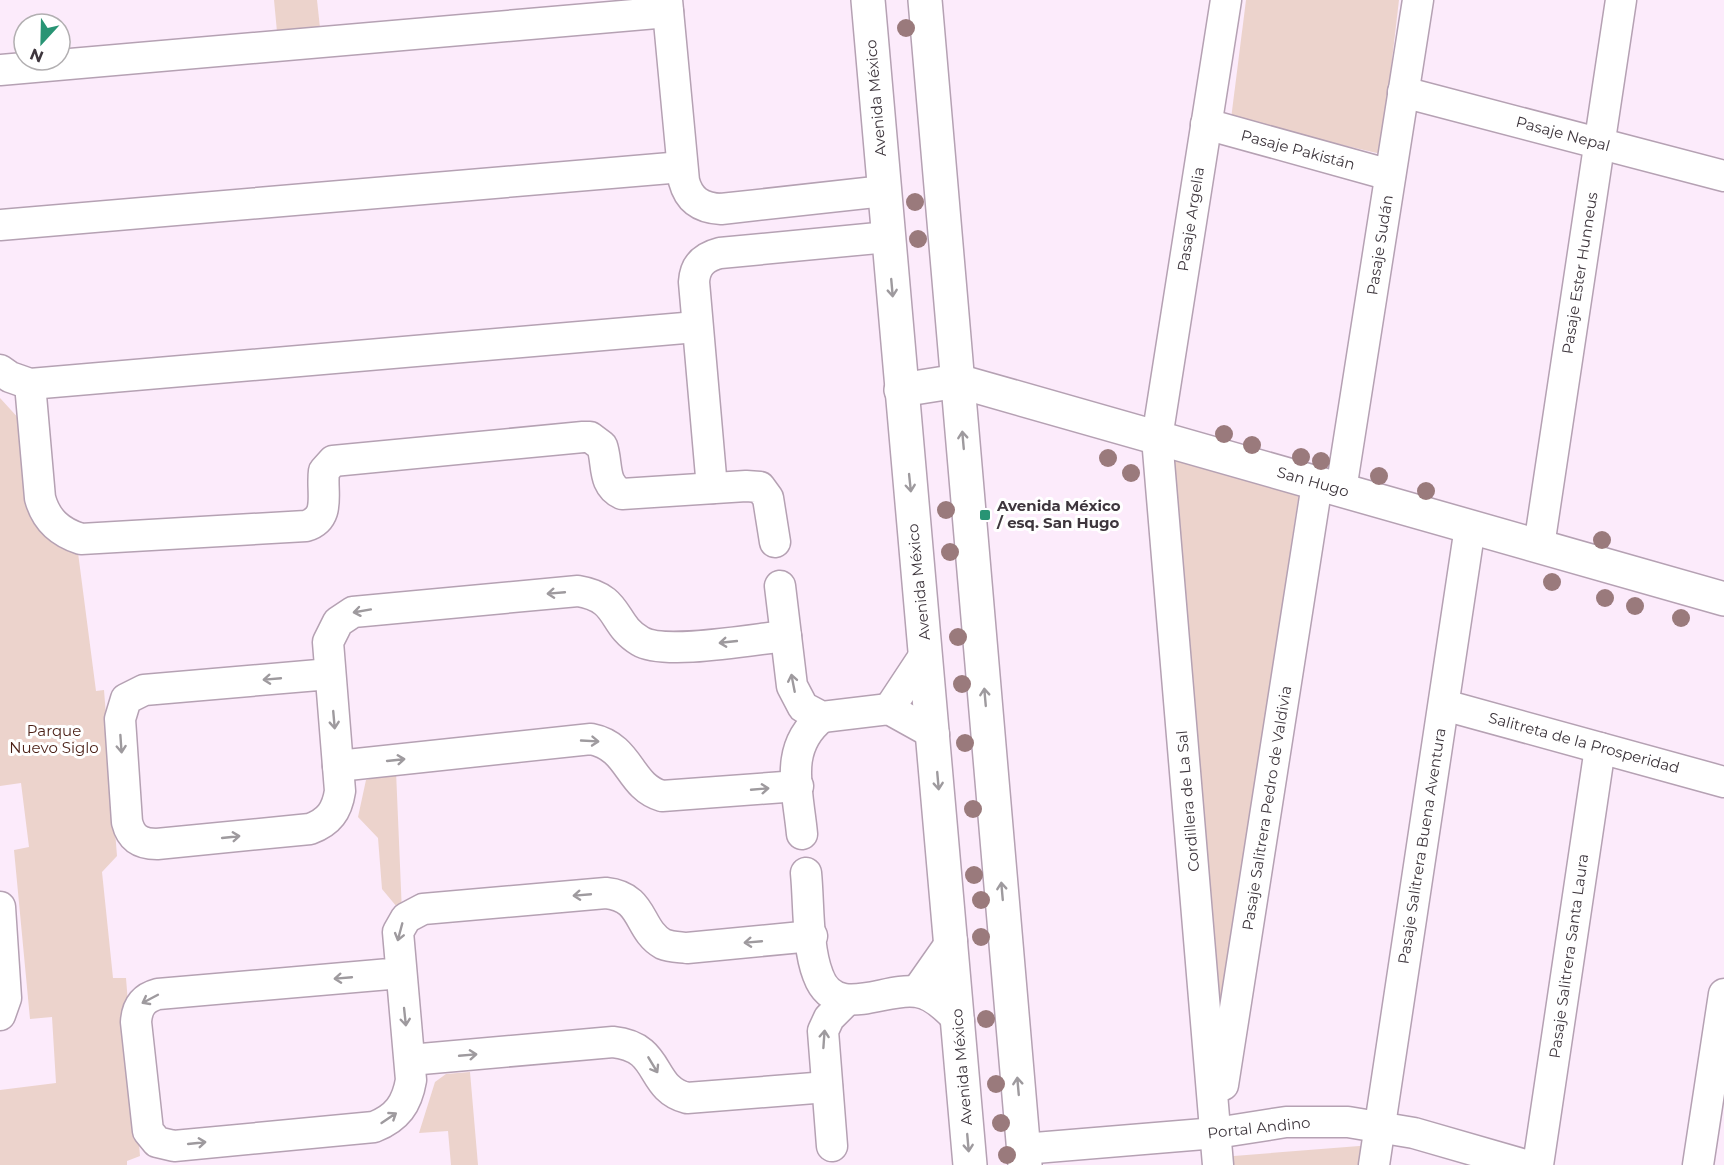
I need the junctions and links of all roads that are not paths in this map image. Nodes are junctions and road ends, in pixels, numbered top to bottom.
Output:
1 (868, 0) edge
2 (925, 0) edge
3 (1418, 0) edge
4 (1621, 0) edge
5 (1218, 2) edge
6 (667, 6) edge
7 (0, 69) edge
8 (1403, 92) junction
9 (1206, 124) junction
10 (1599, 144) junction
11 (682, 167) junction
12 (1390, 175) junction
13 (1724, 176) edge
14 (884, 191) junction
15 (0, 225) edge
16 (888, 237) junction
17 (696, 327) junction
18 (0, 370) edge
19 (958, 381) junction
20 (30, 384) junction
21 (901, 390) junction
22 (1157, 438) junction
23 (1329, 487) junction
24 (712, 488) junction
25 (1470, 527) junction
26 (775, 542) dead end
27 (1539, 546) junction
28 (780, 586) dead end
29 (1724, 599) edge
30 (786, 636) junction
31 (926, 653) junction
32 (330, 674) junction
33 (1444, 705) junction
34 (889, 709) junction
35 (822, 717) junction
36 (934, 734) junction
37 (1600, 748) junction
38 (338, 766) junction
39 (1724, 782) edge
40 (798, 786) junction
41 (802, 834) dead end
42 (806, 873) dead end
43 (0, 907) edge
44 (812, 936) junction
45 (952, 941) junction
46 (401, 973) junction
47 (917, 991) junction
48 (1724, 994) edge
49 (847, 1000) junction
50 (0, 1016) edge
51 (959, 1021) junction
52 (410, 1060) junction
53 (827, 1087) junction
54 (1379, 1126) junction
55 (1215, 1133) junction
56 (832, 1146) dead end
57 (1024, 1157) edge
58 (970, 1165) edge
59 (1218, 1165) edge
60 (1374, 1165) edge
61 (1525, 1165) edge
62 (1538, 1165) edge
63 (1698, 1165) edge

1 - 14 main road, Avenida México
2 - 19 main road
3 - 8 street, Pasaje Sudán
4 - 10 street, Pasaje Ester Hunneus
5 - 9 street, Pasaje Argelia
6 - 7 street
6 - 11 street
8 - 10 street, Pasaje Nepal
8 - 12 street, Pasaje Sudán
9 - 12 street, Pasaje Pakistán
9 - 22 street, Pasaje Argelia
10 - 13 street, Pasaje Nepal
10 - 27 street, Pasaje Ester Hunneus
11 - 14 street
11 - 15 street
12 - 23 street, Pasaje Sudán
14 - 16 main road, Avenida México
16 - 17 street
16 -> 21 main road, Avenida México
17 - 20 street
17 - 24 street
18 - 20 street
19 - 21 main road, San Hugo
19 - 22 main road, San Hugo
57 -> 19 main road
20 - 24 street
21 -> 31 main road, Avenida México
22 - 23 main road, San Hugo
22 - 55 street, Cordillera de La Sal
23 - 25 main road, San Hugo
23 - 55 street, Pasaje Salitrera Pedro de Valdivia
24 - 26 street
25 - 27 main road, San Hugo
25 - 33 street, Pasaje Salitrera Buena Aventura
27 - 29 main road, San Hugo
28 - 30 street
30 -> 32 street
35 -> 30 street
31 - 34 street
31 - 36 main road, Avenida México
32 -> 38 street
32 -> 38 street
33 - 37 street, Salitreta de la Prosperidad
33 - 54 street, Pasaje Salitrera Buena Aventura
34 - 35 street
34 - 36 street
35 - 40 street
36 -> 45 main road, Avenida México
37 - 39 street, Salitreta de la Prosperidad
37 - 62 street, Pasaje Salitrera Santa Laura
38 -> 40 street
40 - 41 street
42 - 44 street
43 - 50 street
44 -> 46 street
44 - 49 street
45 - 47 street
45 - 51 main road, Avenida México
46 -> 52 street
46 -> 52 street
47 - 49 street
47 - 51 street
48 - 63 street
53 -> 49 street
51 -> 58 main road, Avenida México
52 -> 53 street
53 - 56 street
54 - 55 street, Portal Andino
54 - 60 street, Pasaje Salitrera Buena Aventura
54 - 61 street, Portal Andino
55 - 57 street, Portal Andino
55 - 59 street, Cordillera de La Sal

